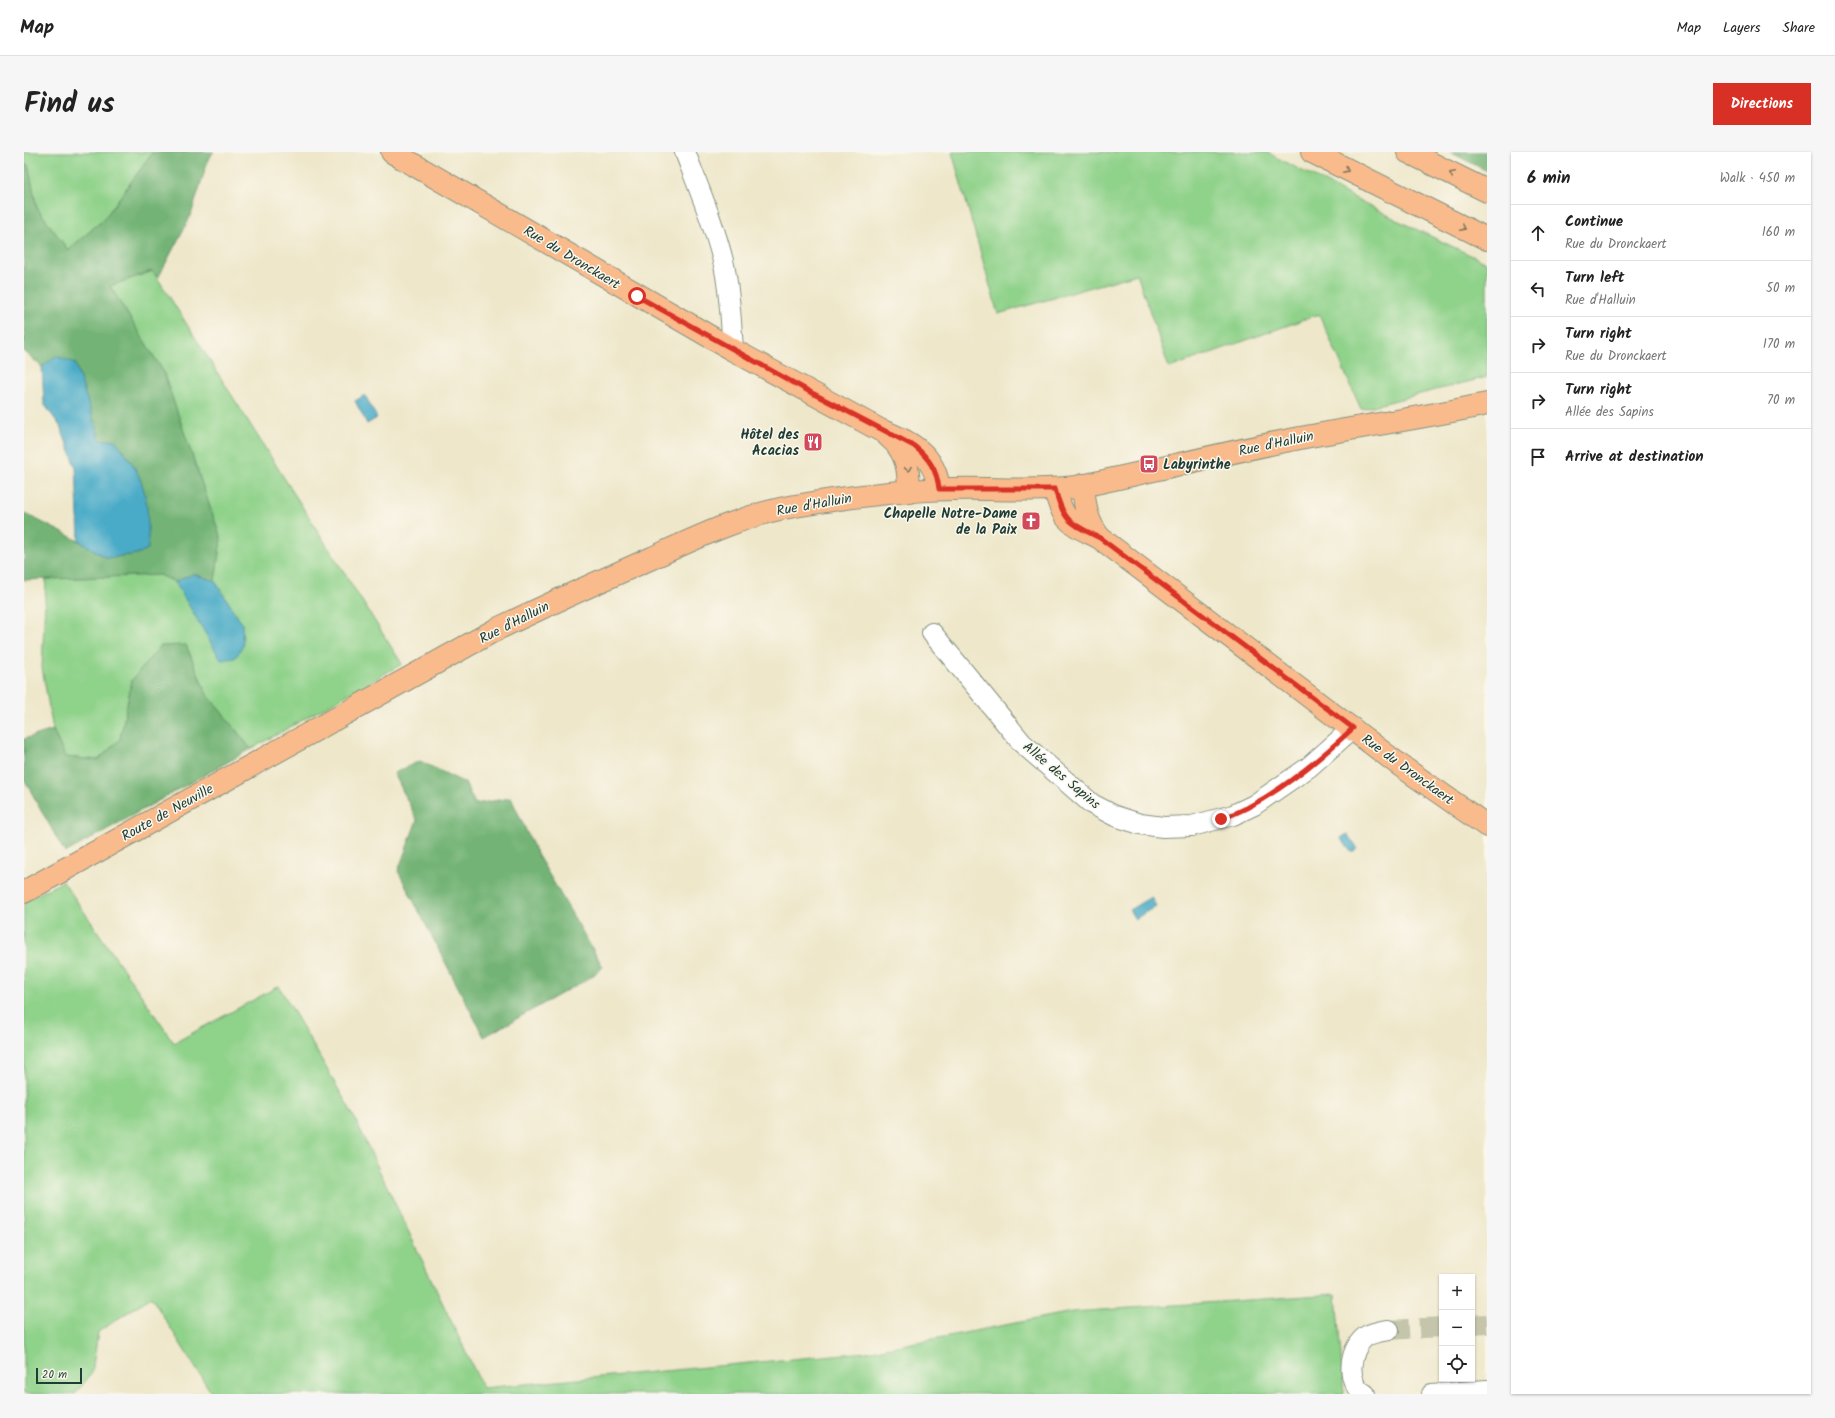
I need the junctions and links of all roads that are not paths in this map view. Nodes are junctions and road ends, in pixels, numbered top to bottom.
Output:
1 (392, 152) edge
2 (685, 152) edge
3 (1312, 152) edge
4 (1408, 152) edge
5 (1487, 191) edge
6 (1487, 239) edge
7 (733, 350) junction
8 (1487, 391) edge
9 (1487, 404) edge
10 (1363, 426) junction
11 (880, 430) junction
12 (1083, 485) junction
13 (939, 489) junction
14 (1055, 489) junction
15 (909, 492) junction
16 (1100, 538) junction
17 (932, 633) dead end
18 (1353, 728) junction
19 (310, 733) joint
20 (1487, 826) edge
21 (24, 892) edge
22 (1390, 1330) tunnel mouth
23 (1487, 1390) edge
24 (1365, 1394) edge
25 (1432, 1394) edge

1 - 7 main road, Rue du Dronckaert
2 - 7 street
3 -> 6 main road
5 -> 4 main road
7 - 11 main road, Rue du Dronckaert
8 - 10 main road, Rue d'Halluin
9 - 10 main road, Rue d'Halluin
10 - 12 main road, Rue d'Halluin
11 - 13 main road, Rue du Dronckaert
11 -> 15 main road, Rue du Dronckaert
12 - 14 main road, Rue d'Halluin
12 - 16 main road, Rue du Dronckaert
13 - 14 main road, Rue d'Halluin
13 - 15 main road, Rue d'Halluin
14 - 16 main road, Rue du Dronckaert
15 - 19 main road, Rue d'Halluin
16 - 18 main road, Rue du Dronckaert
17 - 18 street, Allée des Sapins
18 - 20 main road, Rue du Dronckaert
19 - 21 main road, Route de Neuville
22 - 24 street
23 - 25 street

